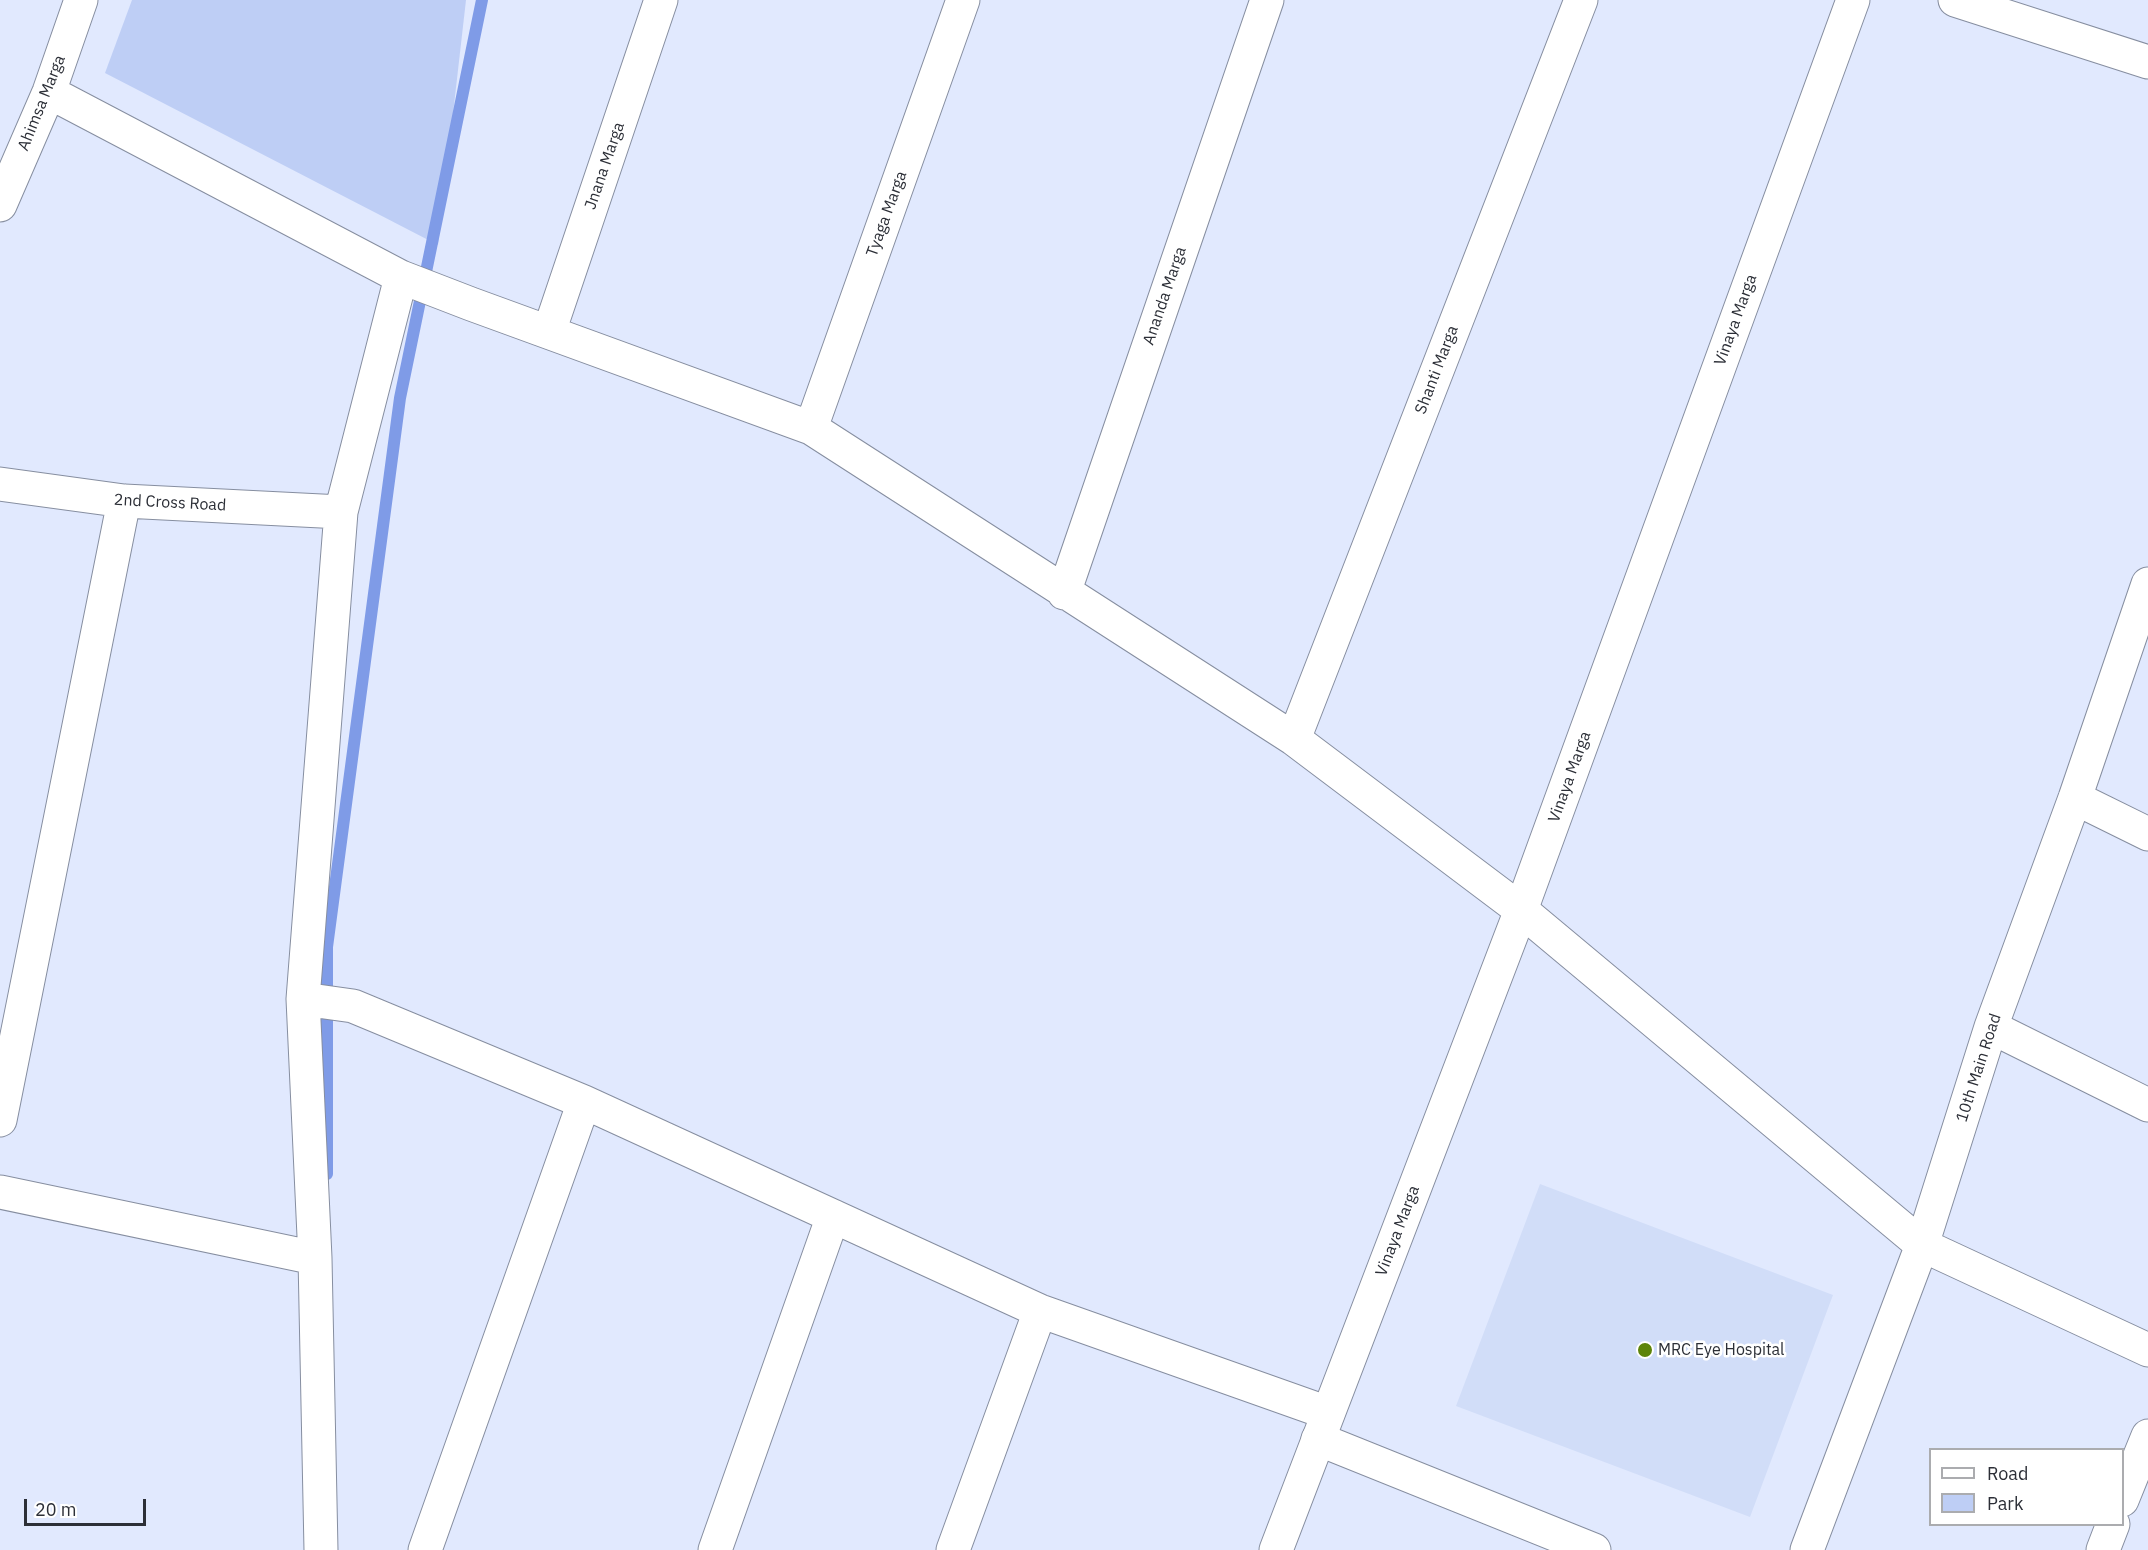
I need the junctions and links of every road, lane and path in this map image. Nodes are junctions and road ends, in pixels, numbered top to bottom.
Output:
1 (81, 0) edge
2 (661, 0) edge
3 (963, 0) edge
4 (1267, 0) edge
5 (1581, 0) edge
6 (1853, 0) edge
7 (1954, 0) edge
8 (2148, 62) edge
9 (49, 92) junction
10 (0, 206) edge
11 (410, 280) junction
12 (549, 332) junction
13 (811, 428) junction
14 (0, 484) edge
15 (124, 501) junction
16 (341, 512) junction
17 (2148, 584) edge
18 (1064, 593) junction
19 (1294, 739) junction
20 (2075, 798) junction
21 (2148, 834) edge
22 (1521, 910) junction
23 (312, 1001) junction
24 (1991, 1027) junction
25 (584, 1102) junction
26 (2148, 1105) edge
27 (0, 1120) edge
28 (0, 1192) edge
29 (834, 1216) junction
30 (1922, 1245) junction
31 (315, 1258) junction
32 (1040, 1311) junction
33 (2148, 1350) edge
34 (1323, 1426) junction
35 (2148, 1436) edge
36 (2124, 1495) edge
37 (2112, 1526) edge
38 (321, 1550) edge
39 (425, 1550) edge
40 (715, 1550) edge
41 (953, 1550) edge
42 (1276, 1550) edge
43 (1594, 1550) edge
44 (1807, 1550) edge
45 (2103, 1550) edge

1 - 9 street, Ahimsa Marga
2 - 12 street, Jnana Marga
3 - 13 street, Tyaga Marga
4 - 18 street, Ananda Marga
5 - 19 street, Shanti Marga
6 - 22 street, Vinaya Marga
7 - 8 street
9 - 10 street, Ahimsa Marga
9 - 11 street
11 - 12 street
11 - 16 street
12 - 13 street
13 - 18 street
14 - 15 street, 2nd Cross Road
15 - 16 street, 2nd Cross Road
15 - 27 street
16 - 23 street
17 - 20 street, 10th Main Road
18 - 19 street
19 - 22 street
20 - 21 street
20 - 24 street, 10th Main Road
22 - 30 street
22 - 34 street, Vinaya Marga
23 - 25 street
23 - 31 street
24 - 26 street
24 - 30 street, 10th Main Road
25 - 29 street
25 - 39 street
28 - 31 street
29 - 32 street
29 - 40 street
30 - 33 street
30 - 44 street, 10th Main Road
31 - 38 street
32 - 34 street
32 - 41 street
34 - 42 street, Vinaya Marga
34 - 43 street
35 - 36 street
37 - 45 street

